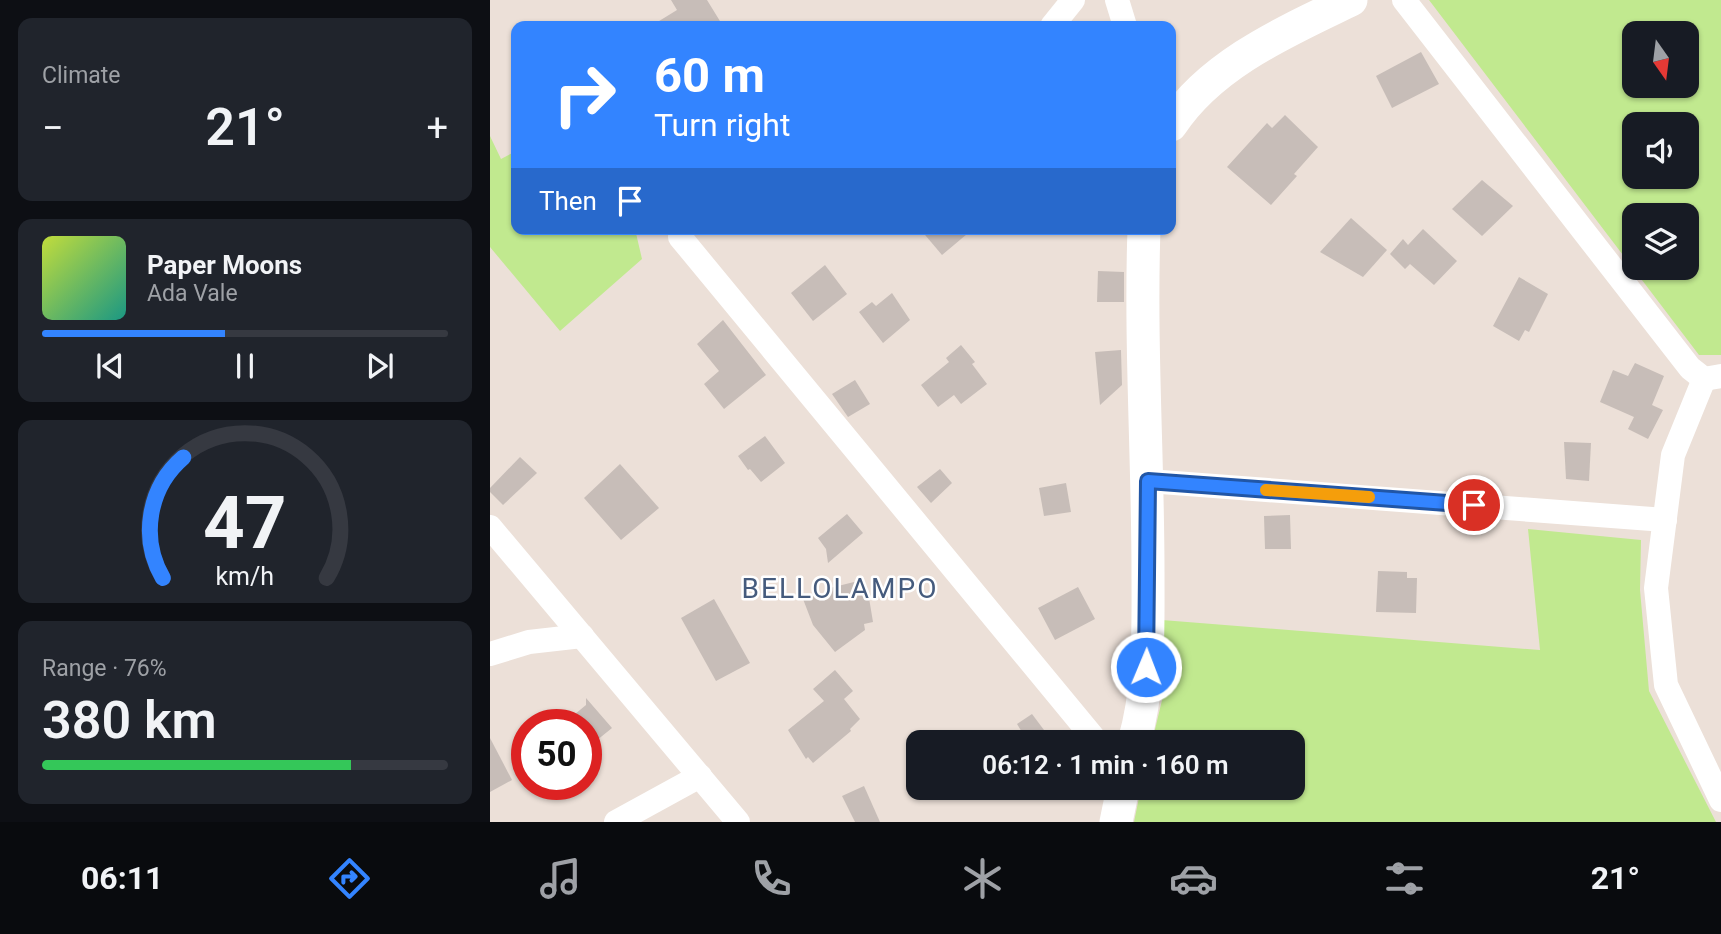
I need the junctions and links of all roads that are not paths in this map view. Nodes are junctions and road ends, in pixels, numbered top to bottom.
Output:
1 (1073, 0) edge
2 (1117, 0) edge
3 (1352, 0) edge
4 (1404, 0) edge
5 (1056, 21) edge
6 (1123, 21) edge
7 (1176, 116) edge
8 (1144, 235) edge
9 (680, 237) dead end
10 (1712, 378) edge
11 (1148, 481) junction
12 (1665, 520) junction
13 (490, 527) edge
14 (582, 636) junction
15 (490, 654) edge
16 (1087, 730) edge
17 (1137, 730) edge
18 (699, 776) junction
19 (1121, 800) edge
20 (1721, 800) edge
21 (616, 822) edge
22 (738, 822) edge
23 (1116, 822) edge

1 - 5 street
2 - 6 street
3 - 7 main road
4 - 10 street
8 - 11 main road
9 - 16 street
10 - 12 street
11 - 12 street
11 - 17 main road
12 - 20 street
13 - 14 street
14 - 15 street
14 - 18 street
18 - 21 street
18 - 22 street
19 - 23 main road

